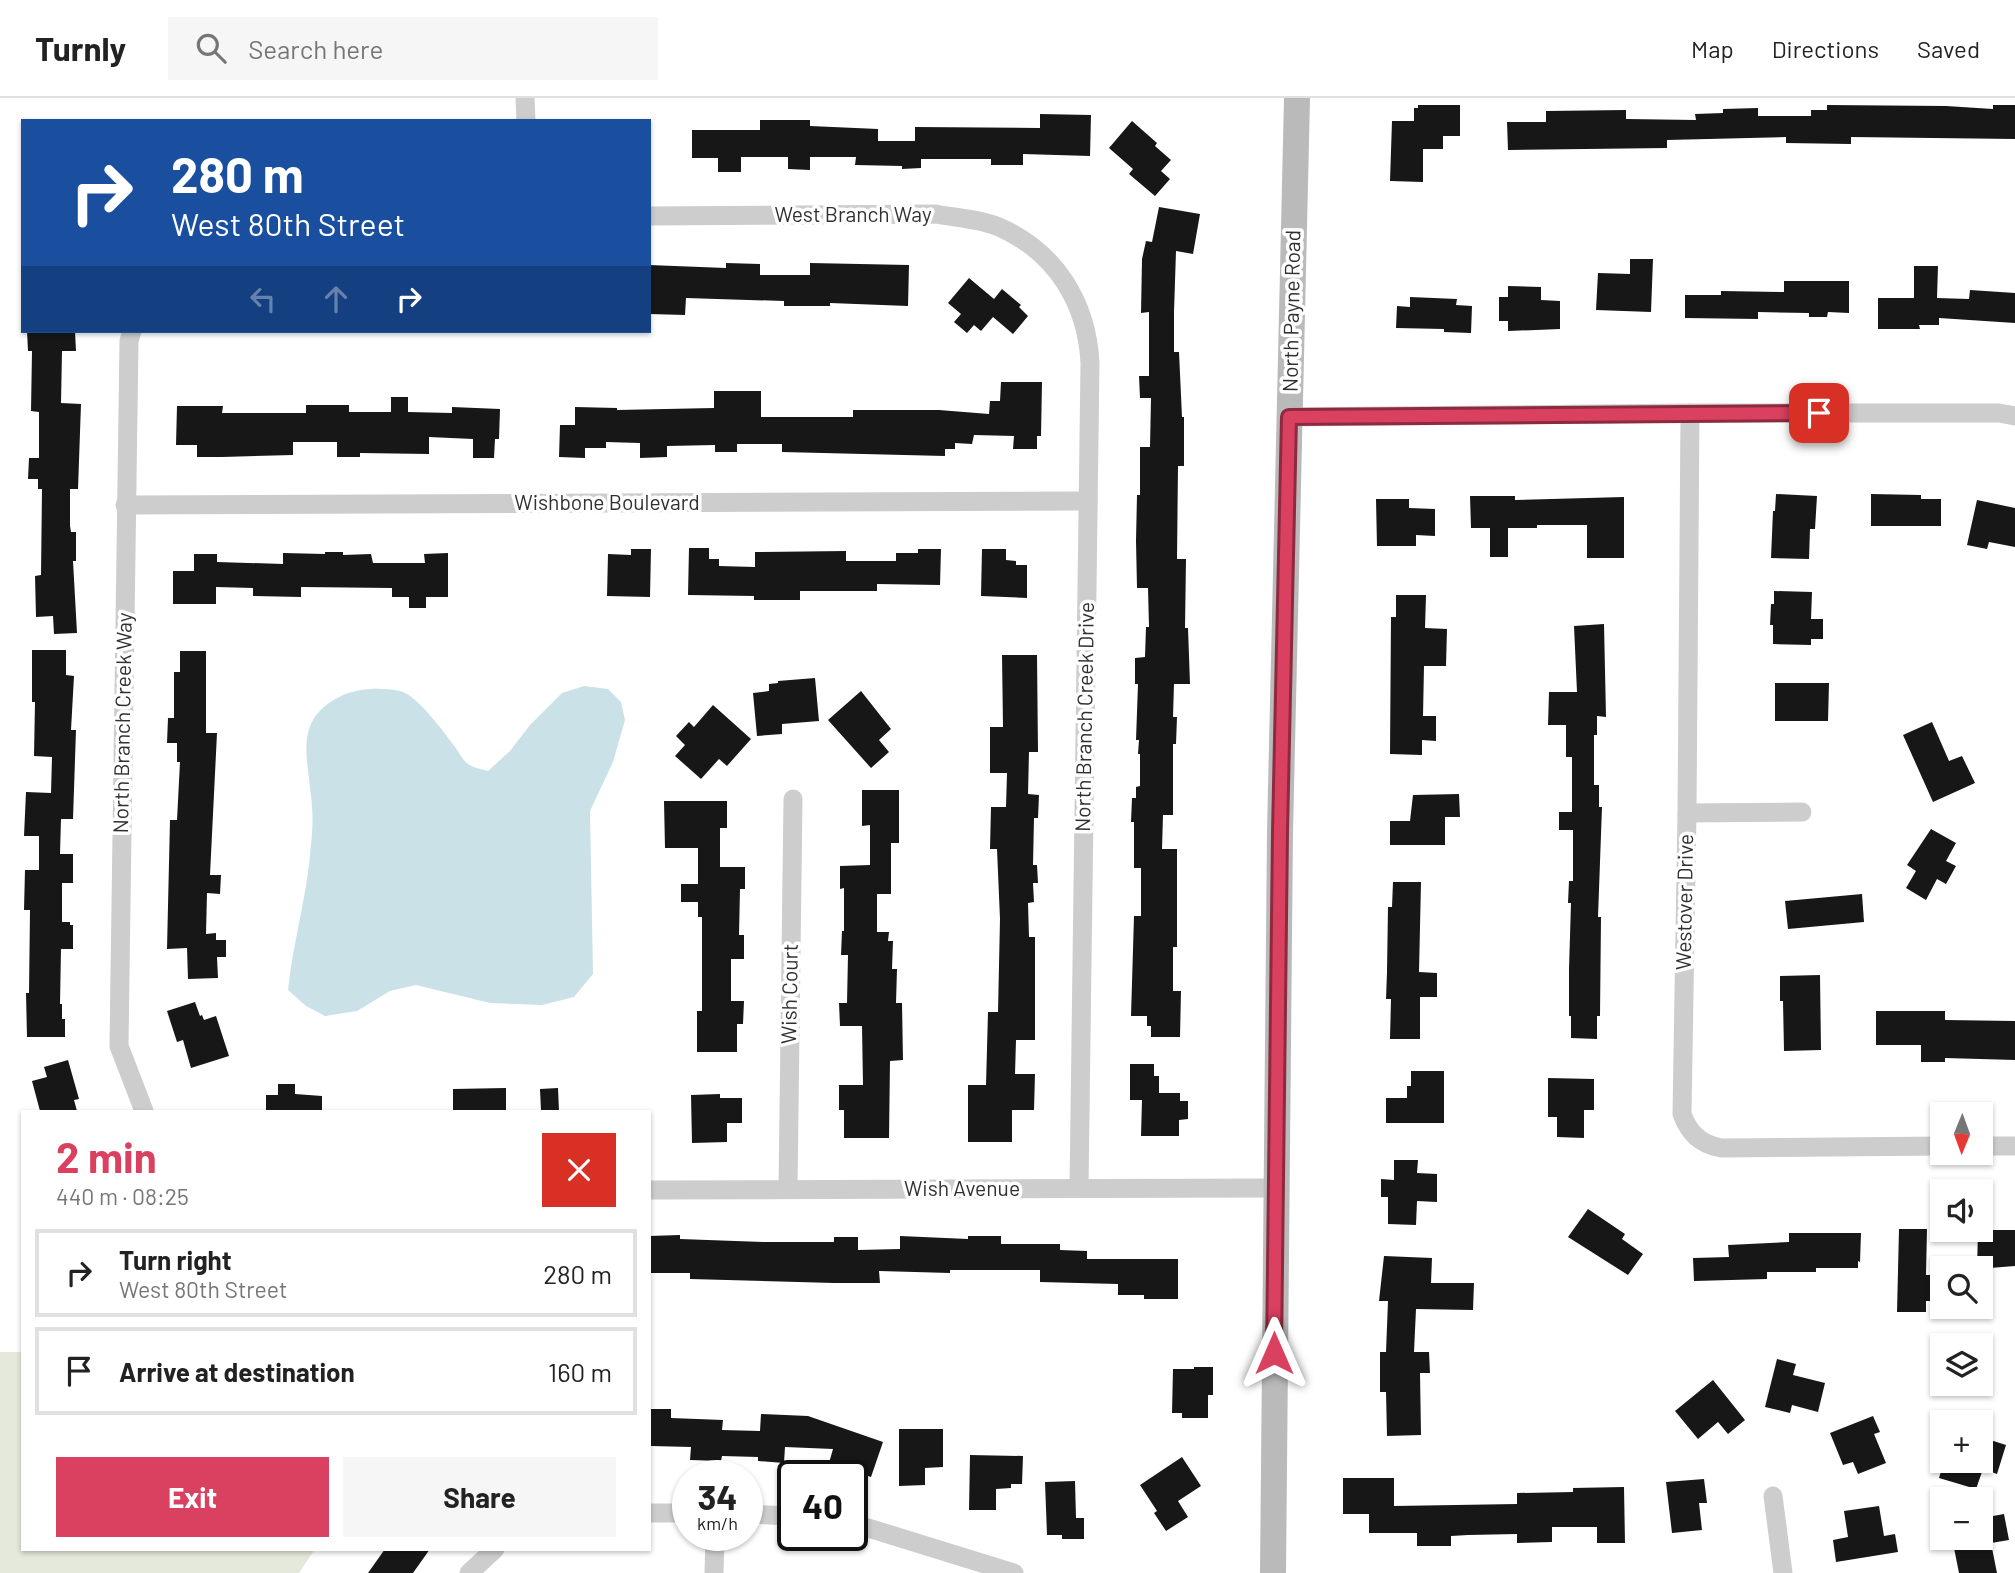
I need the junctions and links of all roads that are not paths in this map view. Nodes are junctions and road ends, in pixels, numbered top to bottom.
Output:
1 (525, 98) edge
2 (1297, 98) edge
3 (526, 119) edge
4 (651, 216) edge
5 (1045, 258) joint
6 (131, 333) edge
7 (1690, 413) junction
8 (2015, 416) edge
9 (1289, 417) junction
10 (1088, 501) junction
11 (125, 505) junction
12 (793, 799) dead end
13 (1802, 812) dead end
14 (1688, 813) junction
15 (144, 1110) edge
16 (1930, 1146) edge
17 (1993, 1146) edge
18 (2015, 1146) edge
19 (1079, 1188) junction
20 (1276, 1188) junction
21 (788, 1189) junction
22 (651, 1190) edge
23 (1773, 1496) dead end
24 (651, 1513) edge
25 (672, 1513) edge
26 (868, 1528) edge
27 (493, 1551) edge
28 (715, 1551) edge
29 (469, 1573) edge
30 (714, 1573) edge
31 (1014, 1573) edge
32 (1273, 1573) edge
33 (1783, 1573) edge

1 - 3 street
2 - 9 street, North Payne Road
4 - 5 street, West Branch Way
5 - 10 street, North Branch Creek Drive
6 - 11 street, North Branch Creek Way
7 - 8 street
7 - 9 street
7 - 14 street, Westover Drive
9 - 20 street, North Payne Road
10 - 11 street, Wishbone Boulevard
10 - 19 street, North Branch Creek Drive
11 - 15 street, North Branch Creek Way
12 - 21 street, Wish Court
13 - 14 street
14 - 16 street, Westover Drive
17 - 18 street
19 - 20 street, Wish Avenue
19 - 21 street, Wish Avenue
20 - 32 street, North Payne Road
21 - 22 street, Wish Avenue
23 - 33 street
24 - 25 street
26 - 31 street
27 - 29 street
28 - 30 street

